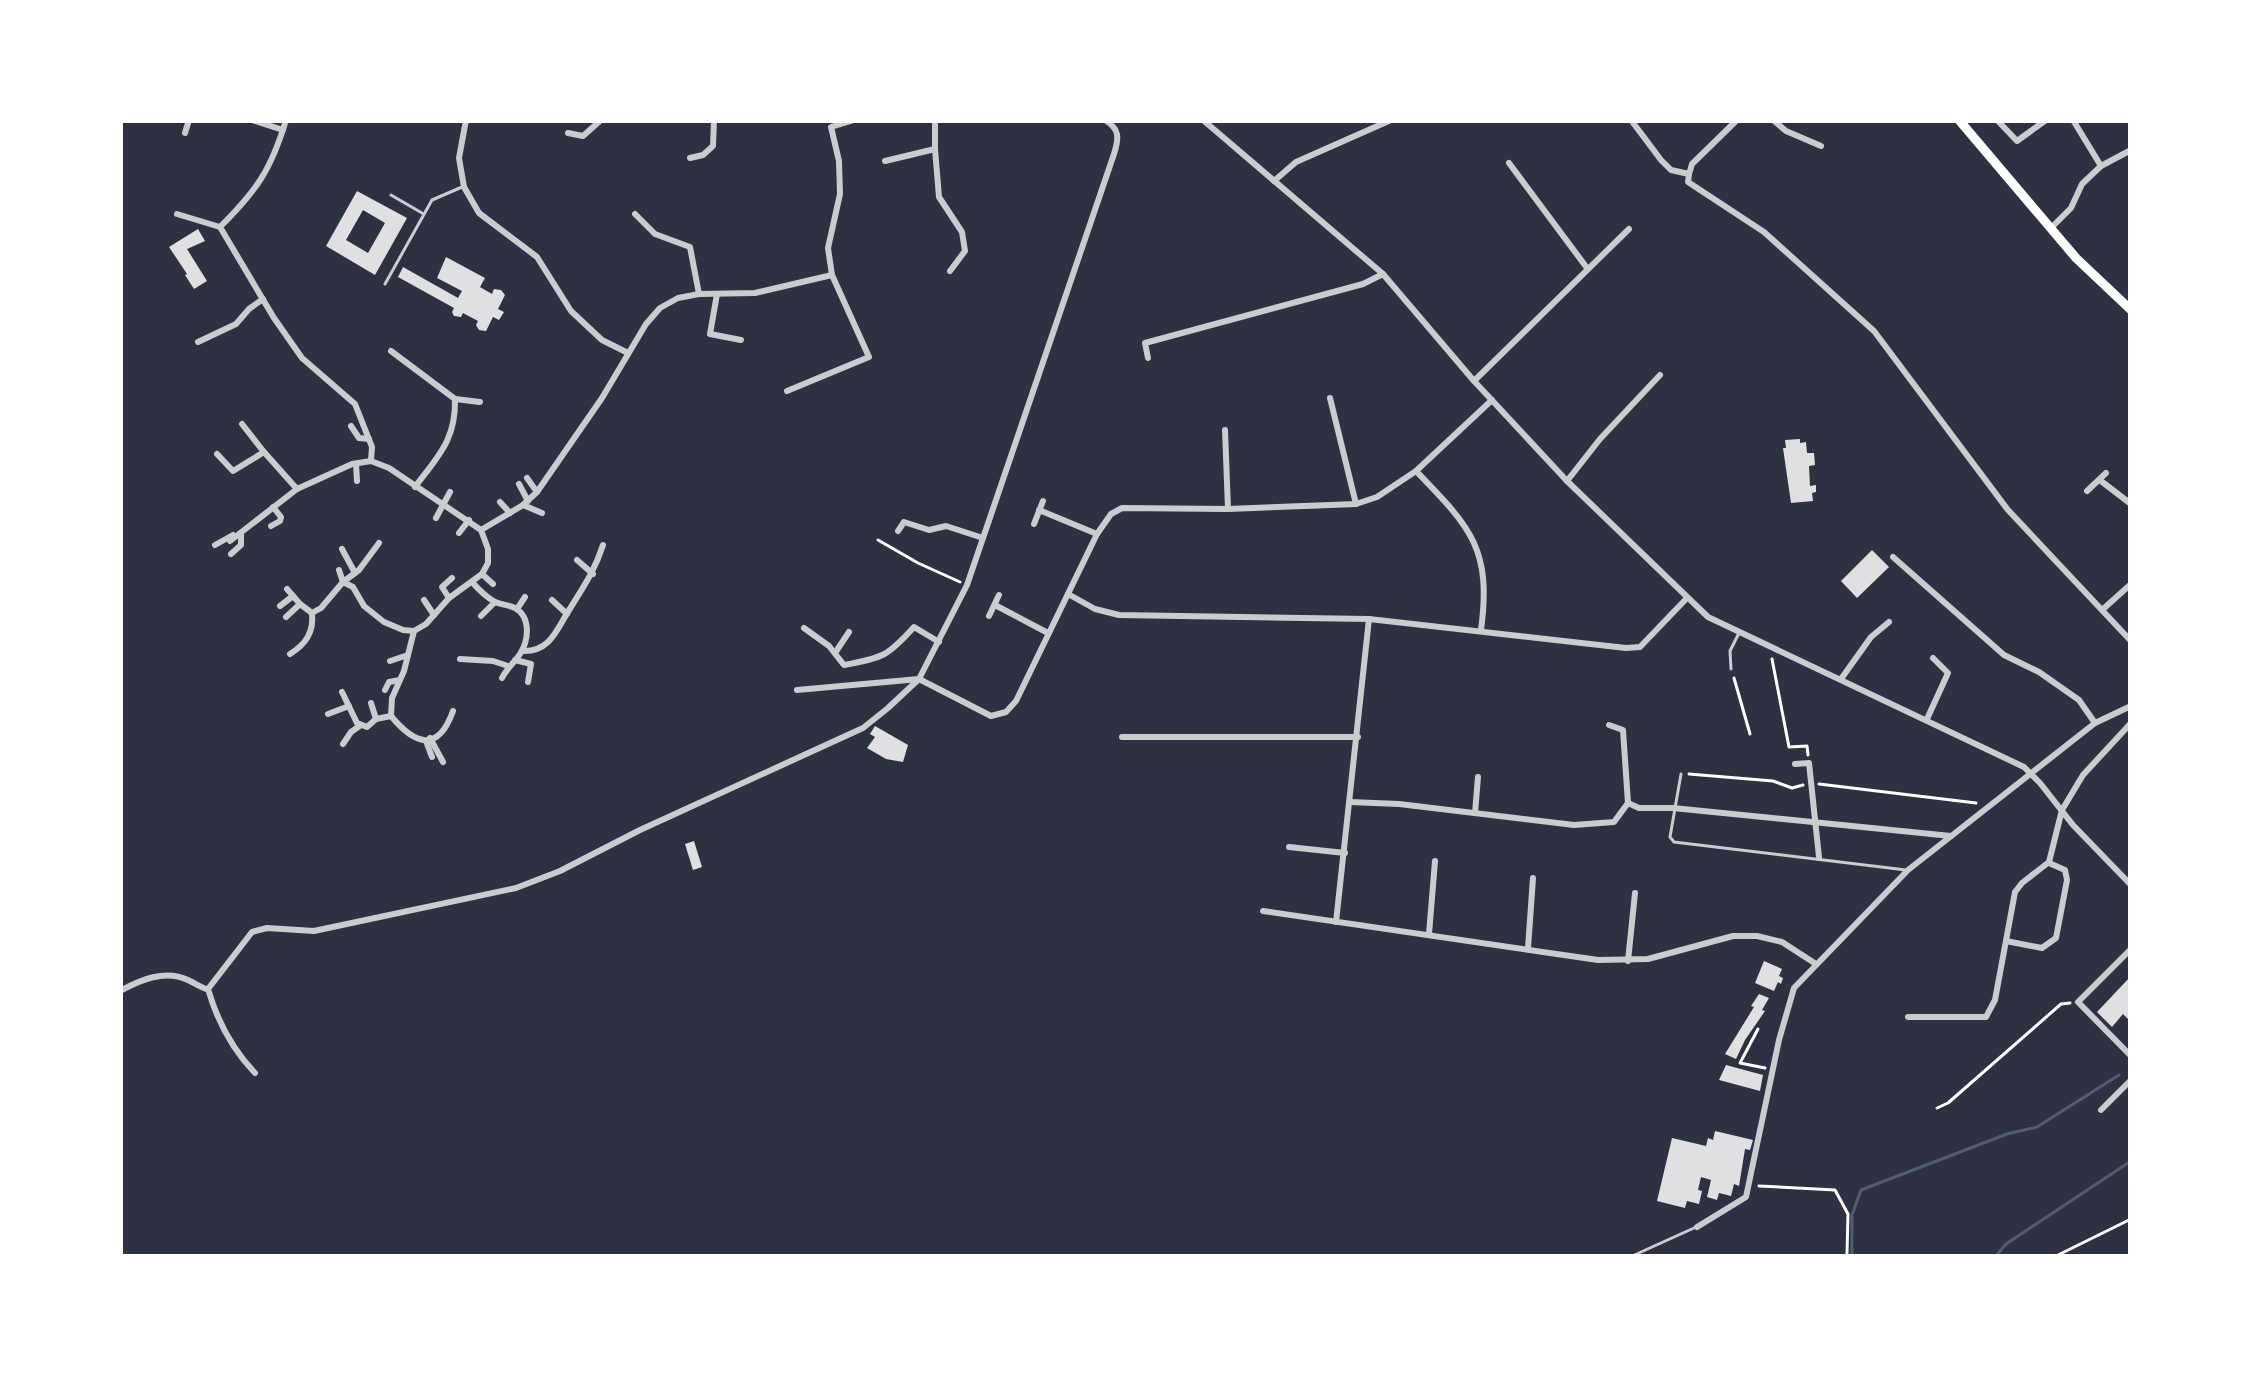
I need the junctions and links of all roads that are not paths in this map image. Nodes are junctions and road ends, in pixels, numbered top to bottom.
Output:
1 (189, 120) edge
2 (252, 120) edge
3 (286, 120) edge
4 (466, 120) edge
5 (601, 120) edge
6 (714, 120) edge
7 (854, 120) edge
8 (935, 120) edge
9 (1105, 120) edge
10 (1122, 120) edge
11 (1203, 120) edge
12 (1391, 120) edge
13 (1631, 120) edge
14 (1737, 120) edge
15 (1773, 120) edge
16 (1959, 120) edge
17 (1997, 120) edge
18 (2046, 120) edge
19 (2073, 120) edge
20 (829, 123) edge
21 (284, 130) junction
22 (1117, 130) junction
23 (185, 133) dead end
24 (568, 133) dead end
25 (1821, 146) dead end
26 (934, 149) junction
27 (2131, 150) edge
28 (690, 158) dead end
29 (885, 161) dead end
30 (1509, 164) dead end
31 (2101, 166) junction
32 (1689, 174) junction
33 (1274, 181) junction
34 (464, 187) junction
35 (391, 195) dead end
36 (177, 214) dead end
37 (424, 214) junction
38 (635, 214) dead end
39 (220, 227) junction
40 (1629, 229) dead end
41 (2050, 229) junction
42 (1587, 268) junction
43 (950, 271) dead end
44 (1382, 274) junction
45 (832, 275) junction
46 (385, 284) dead end
47 (699, 293) junction
48 (717, 294) junction
49 (263, 299) junction
50 (2131, 310) edge
51 (741, 340) dead end
52 (198, 343) dead end
53 (391, 351) dead end
54 (628, 353) junction
55 (1148, 358) dead end
56 (1660, 374) dead end
57 (1474, 381) junction
58 (788, 392) dead end
59 (1330, 398) dead end
60 (455, 399) junction
61 (1492, 400) junction
62 (480, 402) dead end
63 (242, 424) dead end
64 (351, 427) dead end
65 (1225, 430) dead end
66 (369, 439) junction
67 (264, 452) junction
68 (217, 454) dead end
69 (371, 461) junction
70 (356, 464) junction
71 (1416, 471) junction
72 (527, 478) dead end
73 (357, 481) dead end
74 (1567, 481) junction
75 (518, 484) dead end
76 (415, 487) junction
77 (297, 489) junction
78 (2087, 491) dead end
79 (450, 492) dead end
80 (537, 492) junction
81 (500, 502) dead end
82 (526, 503) junction
83 (441, 504) junction
84 (1356, 504) junction
85 (2131, 504) edge
86 (273, 507) junction
87 (1228, 509) junction
88 (542, 512) dead end
89 (510, 513) junction
90 (436, 518) dead end
91 (469, 520) junction
92 (1034, 524) dead end
93 (271, 526) dead end
94 (482, 530) junction
95 (898, 531) dead end
96 (459, 533) dead end
97 (1097, 534) junction
98 (236, 536) junction
99 (983, 538) junction
100 (379, 542) dead end
101 (215, 545) dead end
102 (603, 545) dead end
103 (342, 549) dead end
104 (231, 554) dead end
105 (1893, 557) dead end
106 (577, 560) dead end
107 (339, 570) dead end
108 (355, 573) junction
109 (482, 574) junction
110 (592, 574) junction
111 (452, 578) dead end
112 (343, 582) junction
113 (472, 582) junction
114 (493, 584) dead end
115 (2131, 584) edge
116 (1068, 594) junction
117 (999, 595) dead end
118 (294, 596) junction
119 (525, 597) dead end
120 (448, 598) junction
121 (1687, 598) junction
122 (424, 600) dead end
123 (552, 600) dead end
124 (495, 602) junction
125 (995, 605) junction
126 (280, 607) dead end
127 (517, 609) junction
128 (2102, 610) junction
129 (312, 613) junction
130 (567, 614) junction
131 (434, 615) junction
132 (481, 616) dead end
133 (989, 616) dead end
134 (286, 617) dead end
135 (379, 618) junction
136 (1370, 619) junction
137 (1888, 622) dead end
138 (373, 627) dead end
139 (804, 628) dead end
140 (1481, 630) junction
141 (414, 631) junction
142 (849, 632) dead end
143 (1738, 632) junction
144 (1048, 633) junction
145 (2131, 641) edge
146 (939, 642) junction
147 (304, 643) junction
148 (523, 651) junction
149 (835, 653) junction
150 (290, 654) dead end
151 (307, 654) dead end
152 (408, 655) junction
153 (1933, 658) dead end
154 (460, 659) dead end
155 (390, 661) dead end
156 (480, 661) junction
157 (511, 663) junction
158 (1731, 669) road end
159 (478, 671) dead end
160 (502, 678) dead end
161 (400, 680) junction
162 (919, 680) junction
163 (1840, 680) junction
164 (528, 682) dead end
165 (385, 690) dead end
166 (797, 690) dead end
167 (343, 692) dead end
168 (371, 703) dead end
169 (349, 706) junction
170 (2131, 706) edge
171 (453, 711) dead end
172 (328, 714) dead end
173 (391, 716) junction
174 (376, 719) junction
175 (1927, 719) junction
176 (2095, 723) junction
177 (1609, 725) dead end
178 (364, 726) junction
179 (2130, 726) edge
180 (376, 732) dead end
181 (1121, 737) dead end
182 (1358, 737) junction
183 (428, 740) junction
184 (343, 744) dead end
185 (432, 757) dead end
186 (442, 762) dead end
187 (1795, 764) dead end
188 (2030, 772) junction
189 (1681, 773) road end
190 (1478, 777) dead end
191 (1351, 802) junction
192 (1628, 803) junction
193 (1673, 808) junction
194 (2062, 810) junction
195 (1475, 813) junction
196 (1816, 822) junction
197 (1951, 836) junction
198 (1289, 847) dead end
199 (1345, 853) junction
200 (1819, 857) junction
201 (1435, 861) dead end
202 (2049, 862) junction
203 (1908, 870) junction
204 (1533, 878) dead end
205 (2131, 886) edge
206 (1635, 893) dead end
207 (1263, 911) dead end
208 (1336, 922) junction
209 (1430, 934) junction
210 (2006, 941) junction
211 (1528, 948) junction
212 (2131, 949) edge
213 (1628, 961) junction
214 (1816, 964) junction
215 (208, 989) junction
216 (120, 991) edge
217 (1908, 1017) dead end
218 (2131, 1056) edge
219 (255, 1073) dead end
220 (2131, 1080) edge
221 (2101, 1110) dead end
222 (1697, 1227) joint
223 (1630, 1257) edge

1 - 23 street
2 - 21 street
3 - 21 street
4 - 34 street
5 - 24 street
6 - 28 street
7 - 20 street
8 - 26 street
9 - 22 street
10 - 22 street
11 - 33 street
12 - 33 street
13 - 32 street
14 - 32 street
15 - 25 street
16 - 41 main road
17 - 18 street
19 - 31 street
20 - 45 street
21 - 39 street
22 - 99 street
26 - 29 street
26 - 43 street
27 - 31 street
30 - 42 street
31 - 41 street
32 - 128 street
33 - 44 street
34 - 37 lane
34 - 54 street
35 - 37 lane
36 - 39 street
37 - 46 lane
38 - 47 street
39 - 49 street
40 - 42 street
41 - 50 main road
42 - 57 street
44 - 55 street
44 - 57 street
45 - 48 street
45 - 58 street
47 - 48 street
47 - 54 street
48 - 51 street
49 - 52 street
49 - 66 street
53 - 60 street
54 - 80 street
56 - 74 street
57 - 61 street
59 - 84 street
60 - 62 street
60 - 76 street
61 - 71 street
61 - 74 street
63 - 67 street
64 - 66 street
65 - 87 street
66 - 69 street
67 - 68 street
67 - 77 street
69 - 70 street
69 - 76 street
70 - 73 street
70 - 77 street
71 - 84 street
71 - 140 street
72 - 80 street
74 - 121 street
75 - 82 street
76 - 83 street
77 - 86 street
78 - 85 street
79 - 83 street
80 - 82 street
81 - 89 street
82 - 88 street
82 - 89 street
83 - 90 street
83 - 91 street
84 - 87 street
86 - 93 street
86 - 98 street
87 - 97 street
89 - 94 street
91 - 94 street
91 - 96 street
92 - 97 street
94 - 109 street
95 - 99 street
97 - 116 street
98 - 101 street
98 - 104 street
99 - 146 street
100 - 108 street
102 - 110 street
103 - 108 street
105 - 176 street
106 - 110 street
107 - 112 street
108 - 112 street
109 - 113 street
109 - 114 street
110 - 130 street
111 - 120 street
112 - 129 street
112 - 135 street
113 - 120 street
113 - 124 street
115 - 128 street
116 - 136 street
116 - 144 street
117 - 125 street
118 - 126 street
118 - 129 street
118 - 134 street
119 - 127 street
120 - 131 street
121 - 140 street
121 - 143 street
122 - 131 street
123 - 130 street
124 - 127 street
124 - 132 street
125 - 133 street
125 - 144 street
127 - 148 street
128 - 145 street
129 - 147 street
130 - 148 street
131 - 141 street
135 - 138 street
135 - 141 street
136 - 140 street
136 - 182 street
137 - 163 street
139 - 149 street
141 - 152 street
142 - 149 street
143 - 158 lane
143 - 163 street
144 - 162 street
146 - 149 street
146 - 162 street
147 - 150 street
147 - 151 street
148 - 157 street
152 - 155 street
152 - 161 street
153 - 175 street
154 - 156 street
156 - 157 street
156 - 159 street
157 - 160 street
157 - 164 street
161 - 165 street
161 - 173 street
162 - 166 street
162 - 215 street
163 - 175 street
167 - 169 street
168 - 174 street
169 - 172 street
169 - 178 street
170 - 176 street
171 - 183 street
173 - 174 street
173 - 183 street
174 - 178 street
175 - 188 street
176 - 188 street
177 - 192 street
178 - 180 street
178 - 184 street
179 - 194 street
181 - 182 street
182 - 191 street
183 - 185 street
183 - 186 street
187 - 196 street
188 - 194 street
188 - 197 street
189 - 193 lane
190 - 195 street
191 - 195 street
191 - 199 street
192 - 193 street
192 - 195 street
193 - 196 street
193 - 200 lane
194 - 202 street
194 - 205 street
196 - 197 street
196 - 200 street
197 - 203 street
198 - 199 street
199 - 208 street
200 - 203 lane
201 - 209 street
202 - 210 street
202 - 210 street
203 - 214 street
204 - 211 street
206 - 213 street
207 - 208 street
208 - 209 street
209 - 211 street
210 - 217 street
211 - 213 street
212 - 218 street
213 - 214 street
214 - 222 street
215 - 216 street
215 - 219 street
220 - 221 street
222 - 223 lane

